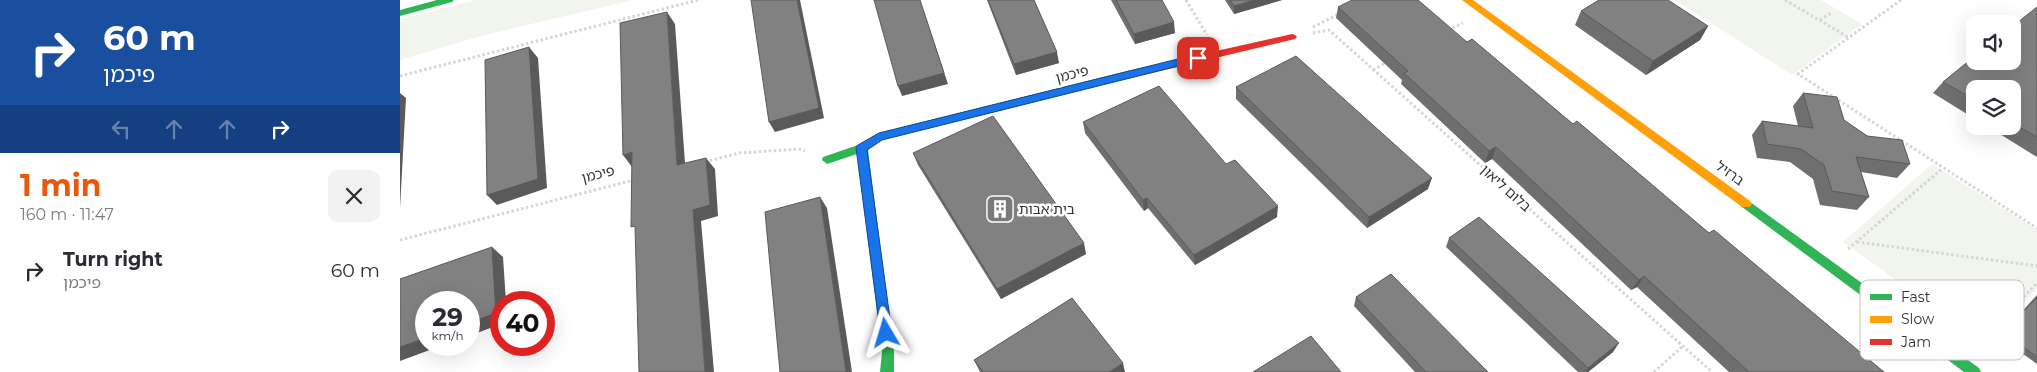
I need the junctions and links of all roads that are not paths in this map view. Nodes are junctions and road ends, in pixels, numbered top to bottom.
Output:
1 (449, 0) edge
2 (1467, 0) edge
3 (400, 13) edge
4 (1292, 37) road end
5 (862, 148) junction
6 (827, 160) road end
7 (1860, 288) edge
8 (1958, 360) edge
9 (887, 372) edge
10 (1974, 372) edge

1 - 3 main road
2 - 7 main road, ברזיל
4 - 5 main road, פיכמן
5 - 6 main road, פיכמן
5 - 9 main road
8 - 10 main road, ברזיל

